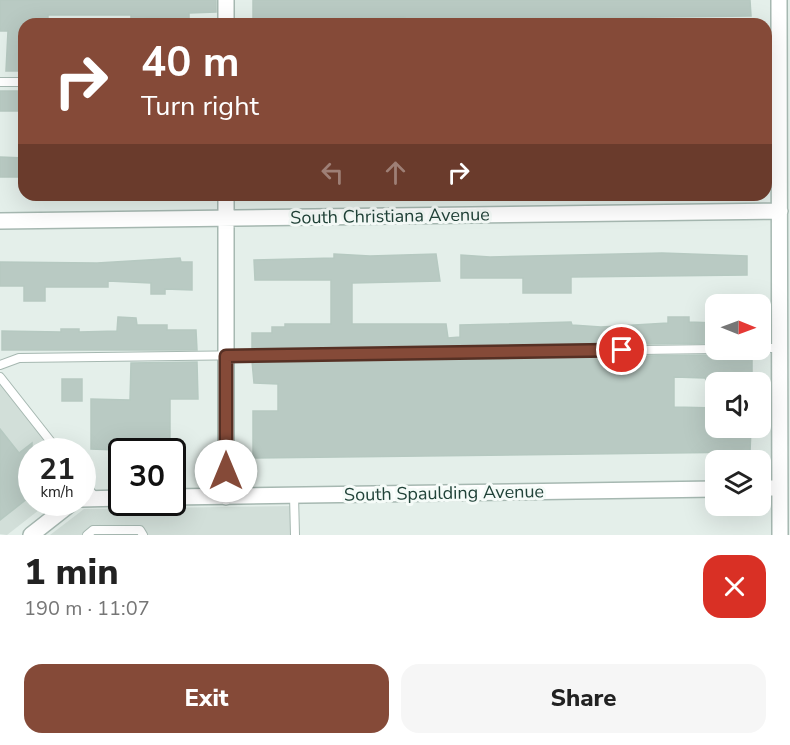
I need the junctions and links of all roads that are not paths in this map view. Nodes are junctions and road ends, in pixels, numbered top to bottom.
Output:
1 (226, 0) edge
2 (780, 0) edge
3 (226, 18) edge
4 (785, 24) edge
5 (773, 70) edge
6 (0, 82) edge
7 (18, 82) edge
8 (226, 201) edge
9 (780, 211) junction
10 (226, 218) junction
11 (0, 221) edge
12 (771, 348) edge
13 (780, 348) junction
14 (705, 349) edge
15 (226, 356) junction
16 (0, 365) edge
17 (0, 377) edge
18 (48, 438) edge
19 (771, 488) edge
20 (780, 488) junction
21 (705, 489) edge
22 (294, 495) junction
23 (226, 496) junction
24 (186, 497) edge
25 (55, 516) edge
26 (92, 533) edge
27 (31, 535) edge
28 (143, 535) edge
29 (295, 535) edge
30 (780, 535) edge

1 - 3 street
2 - 4 street
4 - 5 street
5 - 9 street
6 - 7 lane
8 - 10 street
9 - 10 street, South Christiana Avenue
9 - 13 street
10 - 11 street, South Christiana Avenue
10 - 15 street
12 - 13 lane
13 - 20 street
14 - 15 lane
15 - 16 lane
15 - 23 street
17 - 18 lane
19 - 20 street
20 - 30 street
21 - 22 street, South Spaulding Avenue
22 - 23 street, South Spaulding Avenue
22 - 29 lane
23 - 24 street, South Spaulding Avenue
25 - 27 street
26 - 28 lane

